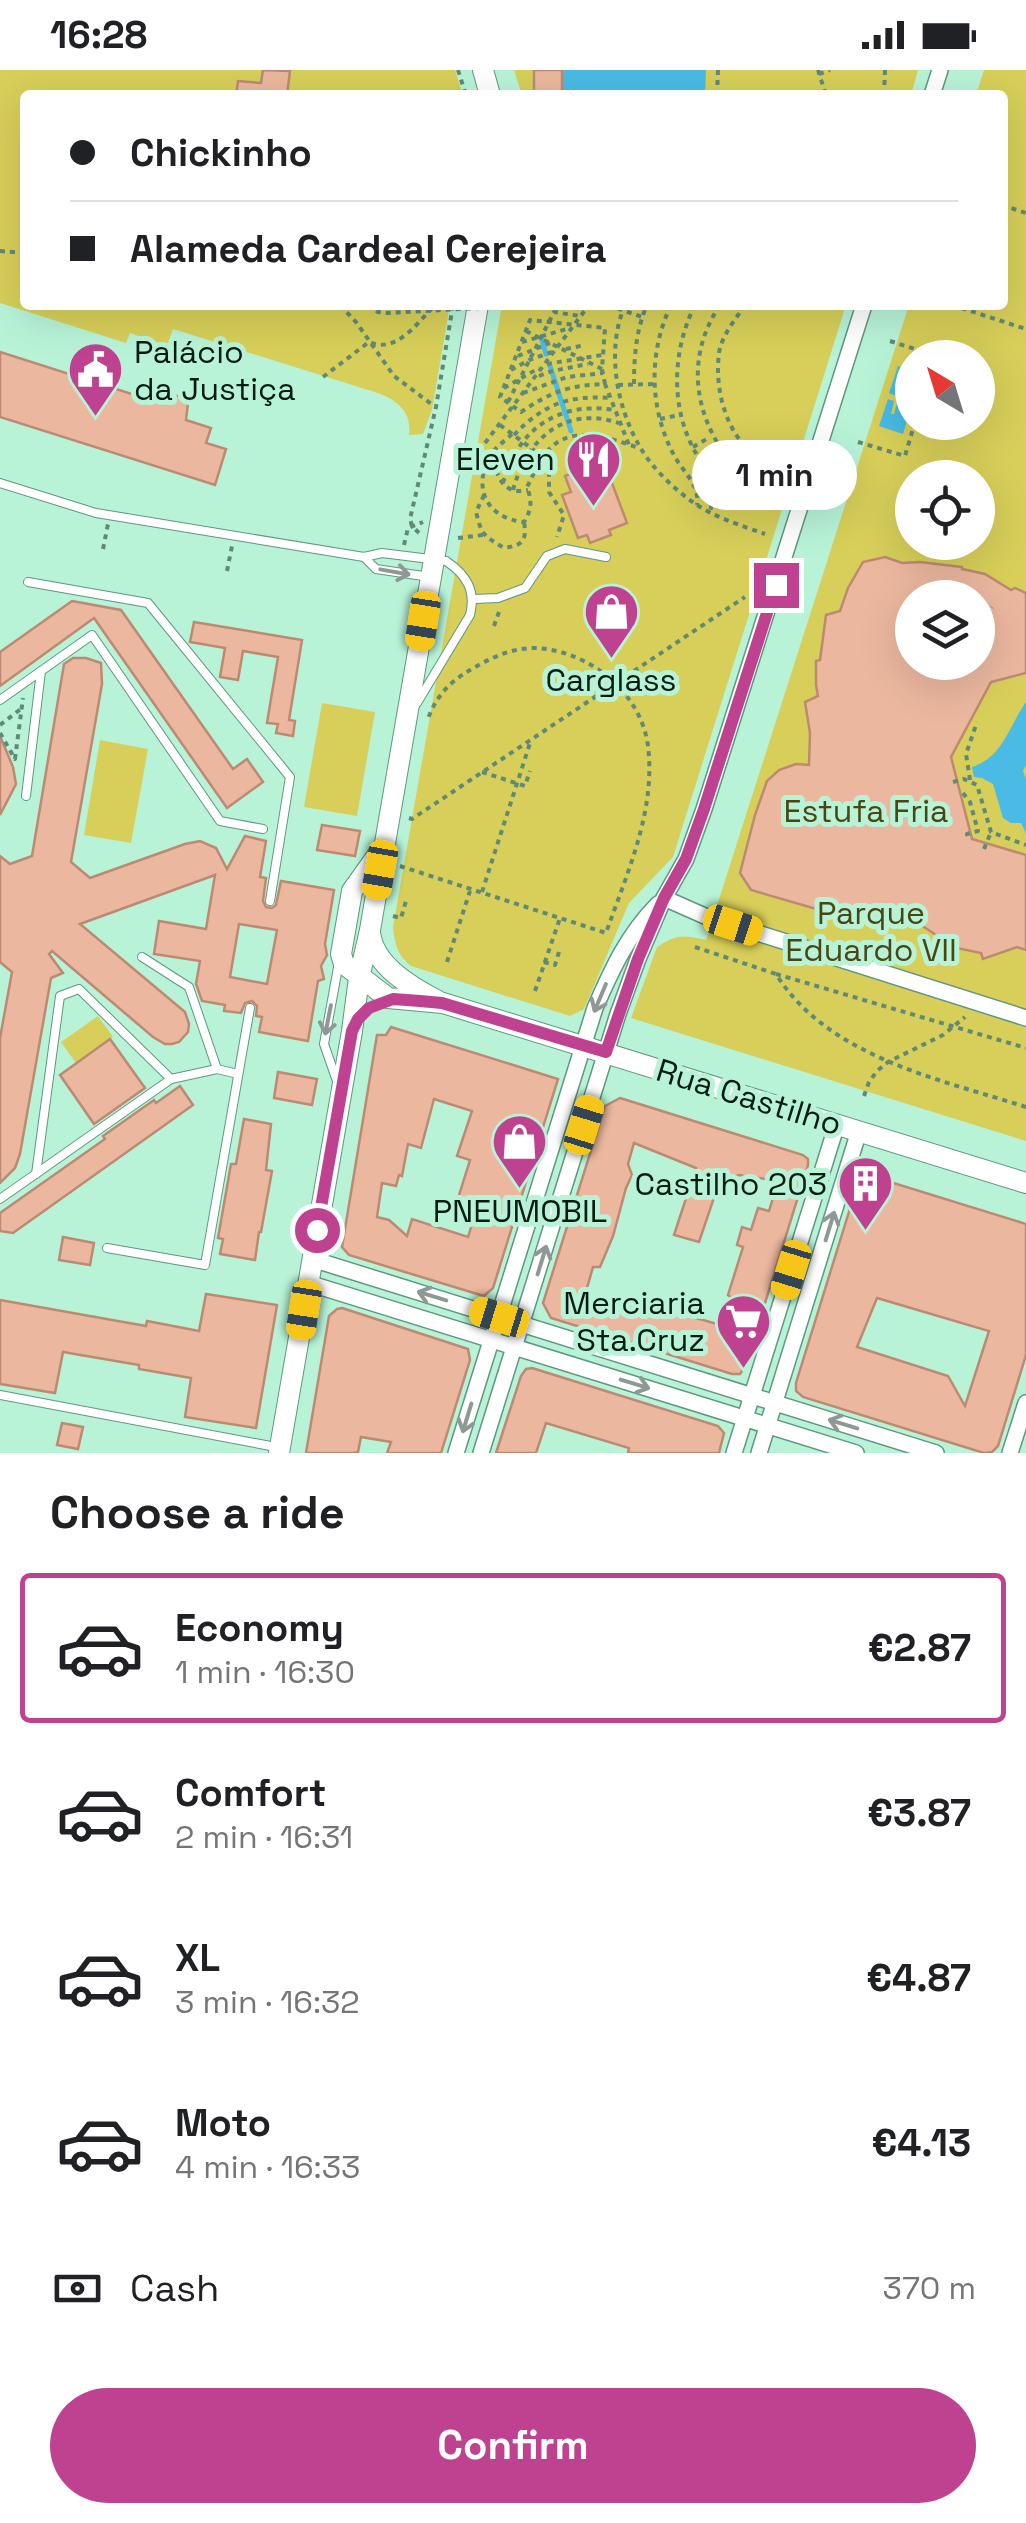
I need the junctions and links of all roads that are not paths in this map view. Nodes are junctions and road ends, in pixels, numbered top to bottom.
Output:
1 (477, 310) edge
2 (862, 310) edge
3 (0, 483) edge
4 (606, 557) dead end
5 (364, 558) junction
6 (432, 568) junction
7 (28, 582) dead end
8 (474, 600) junction
9 (42, 671) junction
10 (0, 700) edge
11 (403, 740) junction
12 (26, 796) dead end
13 (263, 828) dead end
14 (385, 839) junction
15 (664, 898) junction
16 (270, 901) dead end
17 (380, 928) junction
18 (342, 948) junction
19 (142, 957) dead end
20 (359, 978) junction
21 (393, 999) junction
22 (442, 1003) junction
23 (250, 1008) dead end
24 (1026, 1018) edge
25 (352, 1031) junction
26 (584, 1045) junction
27 (606, 1052) junction
28 (216, 1069) junction
29 (238, 1074) junction
30 (171, 1079) junction
31 (341, 1090) junction
32 (561, 1118) junction
33 (837, 1124) junction
34 (584, 1125) junction
35 (859, 1131) junction
36 (36, 1174) junction
37 (1026, 1182) edge
38 (0, 1199) edge
39 (106, 1248) dead end
40 (312, 1259) junction
41 (308, 1282) junction
42 (499, 1317) junction
43 (522, 1324) junction
44 (492, 1340) junction
45 (514, 1346) junction
46 (0, 1395) edge
47 (752, 1396) junction
48 (774, 1403) junction
49 (1026, 1403) edge
50 (744, 1418) junction
51 (768, 1426) junction
52 (280, 1450) edge
53 (456, 1453) edge
54 (482, 1453) edge
55 (734, 1453) edge
56 (759, 1453) edge
57 (856, 1453) edge
58 (936, 1453) edge
59 (1010, 1453) edge

1 - 6 main road
2 - 15 street
3 - 5 lane
4 - 8 lane
5 - 6 lane
5 -> 6 lane
6 - 8 lane
6 - 11 main road
7 - 16 lane
8 - 11 lane
9 - 10 lane
9 - 12 lane
9 - 13 lane
11 - 14 main road
14 - 17 main road
14 - 18 main road
15 - 24 street
15 -> 26 street
15 - 27 street
17 - 20 main road
17 - 22 main road
18 - 20 main road
18 -> 31 lane
19 - 28 lane
20 - 21 main road, Rua Castilho
20 - 25 main road
21 - 22 main road, Rua Castilho
21 - 25 main road
22 - 26 main road, Rua Castilho
23 - 29 lane
25 - 31 main road
26 - 27 main road, Rua Castilho
26 - 32 street
27 - 33 main road, Rua Castilho
27 - 34 street
28 - 29 lane
28 - 30 lane
29 - 39 lane
30 - 36 lane
30 - 36 lane
31 - 40 main road
32 - 34 street
32 - 42 street
33 - 35 main road, Rua Castilho
33 - 47 street
43 -> 34 street
35 - 37 main road, Rua Castilho
48 -> 35 street
36 - 38 lane
40 - 41 main road
42 -> 40 street
41 - 44 street
41 - 52 main road
42 - 43 street
42 - 44 street
43 - 45 street
43 - 47 street
44 - 45 street
44 -> 53 street
45 -> 50 street
45 - 54 street
46 - 52 lane
47 - 48 street
47 - 50 street
48 - 51 street
58 -> 48 street
49 - 59 street
50 - 51 street
50 - 55 street
51 - 56 street
51 - 57 street

